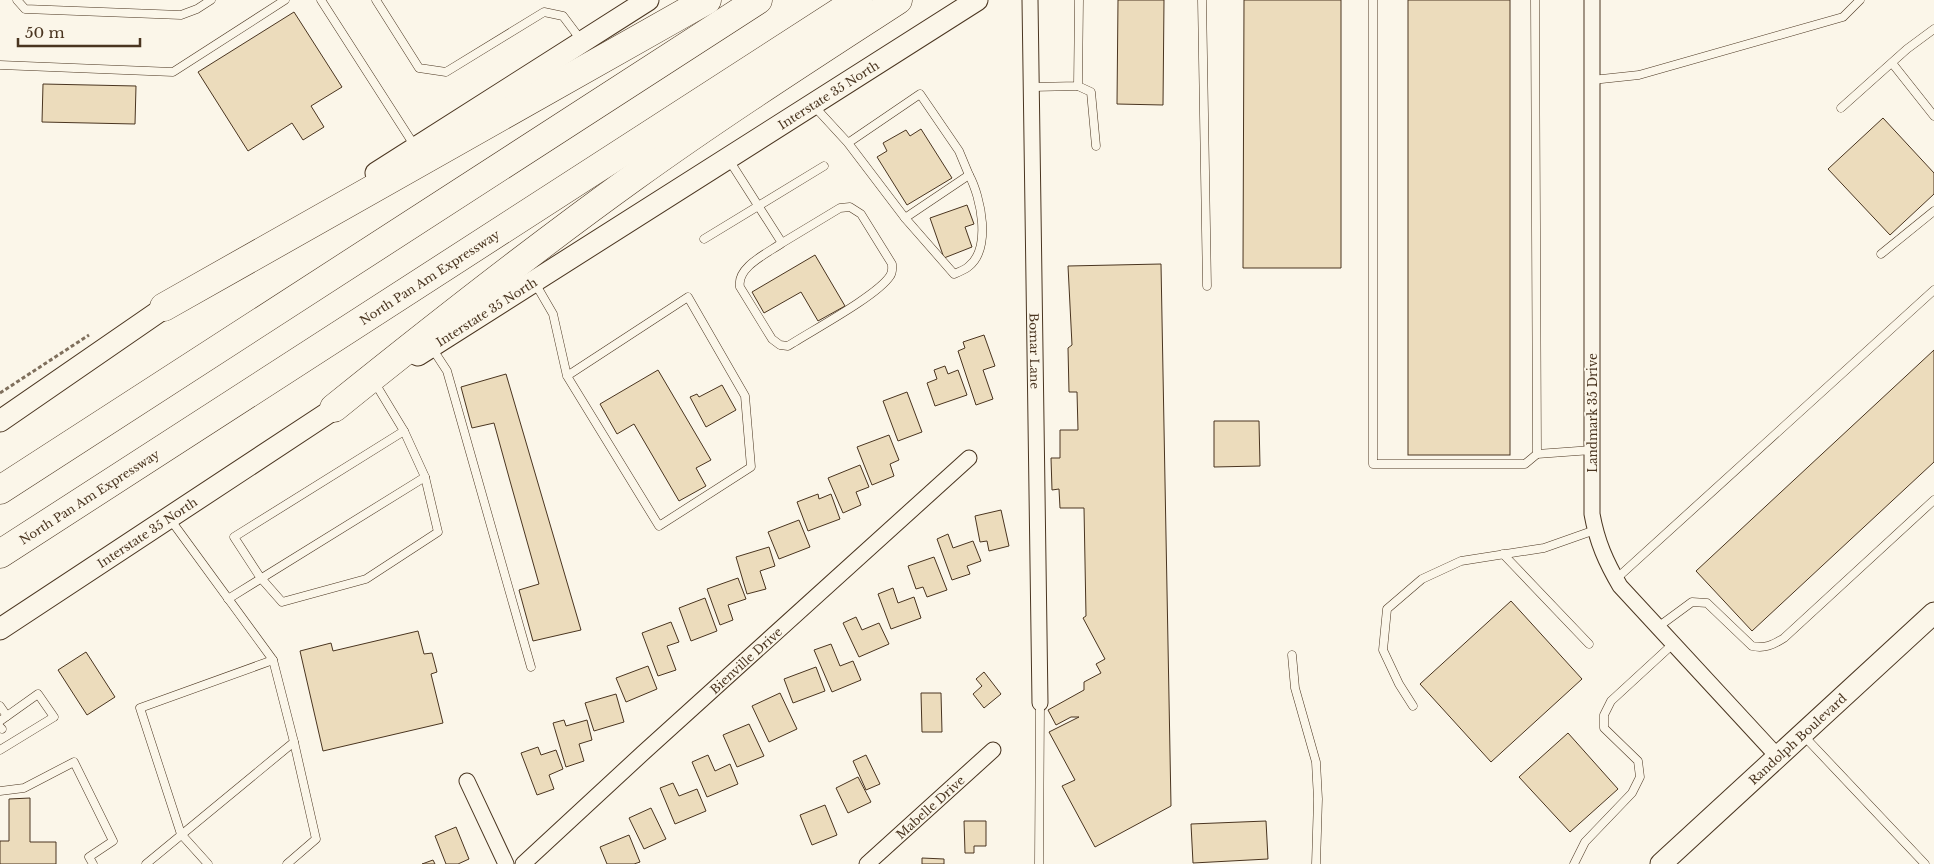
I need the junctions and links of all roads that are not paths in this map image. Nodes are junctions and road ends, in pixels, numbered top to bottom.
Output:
1 (17, 0) edge
2 (211, 0) edge
3 (285, 0) edge
4 (321, 0) edge
5 (376, 0) edge
6 (648, 0) edge
7 (707, 0) edge
8 (758, 0) edge
9 (858, 0) edge
10 (898, 0) edge
11 (977, 0) edge
12 (1030, 0) edge
13 (1079, 0) edge
14 (1202, 0) edge
15 (1373, 0) edge
16 (1535, 0) edge
17 (1592, 0) edge
18 (1860, 0) edge
19 (1934, 29) edge
20 (583, 42) junction
21 (1892, 63) junction
22 (0, 65) edge
23 (1592, 80) junction
24 (1078, 86) junction
25 (1032, 87) junction
26 (812, 104) junction
27 (1841, 108) dead end
28 (1934, 116) edge
29 (848, 143) junction
30 (1096, 146) dead end
31 (416, 148) junction
32 (728, 158) junction
33 (824, 166) dead end
34 (969, 175) junction
35 (759, 207) junction
36 (1934, 211) edge
37 (905, 218) junction
38 (704, 239) dead end
39 (782, 243) junction
40 (1881, 254) dead end
41 (534, 282) junction
42 (1207, 286) dead end
43 (1934, 290) edge
44 (164, 307) junction
45 (431, 346) junction
46 (567, 376) junction
47 (374, 383) junction
48 (334, 408) junction
49 (10, 411) edge
50 (0, 421) edge
51 (404, 431) junction
52 (1592, 450) junction
53 (1537, 454) junction
54 (969, 458) dead end
55 (425, 477) junction
56 (0, 490) edge
57 (1934, 500) edge
58 (168, 518) junction
59 (1595, 530) junction
60 (0, 554) edge
61 (1503, 554) junction
62 (260, 577) junction
63 (1616, 579) junction
64 (228, 599) junction
65 (30, 609) junction
66 (1934, 613) edge
67 (0, 617) edge
68 (1658, 627) junction
69 (0, 629) edge
70 (1589, 644) dead end
71 (1673, 644) junction
72 (1292, 655) dead end
73 (273, 660) junction
74 (531, 667) dead end
75 (1040, 703) joint
76 (0, 706) edge
77 (1413, 706) dead end
78 (9, 716) edge
79 (1803, 735) junction
80 (294, 742) junction
81 (0, 750) edge
82 (993, 750) dead end
83 (1778, 757) junction
84 (467, 781) dead end
85 (0, 791) edge
86 (181, 834) junction
87 (154, 857) junction
88 (93, 864) edge
89 (146, 864) edge
90 (160, 864) edge
91 (208, 864) edge
92 (287, 864) edge
93 (506, 864) edge
94 (523, 864) edge
95 (867, 864) edge
96 (1039, 864) edge
97 (1316, 864) edge
98 (1574, 864) edge
99 (1661, 864) edge
100 (1925, 864) edge

1 - 2 lane
3 - 22 lane
4 - 31 lane
5 - 20 lane
6 - 20 main road
7 - 44 highway
8 - 56 highway
9 - 60 highway, North Pan Am Expressway
10 - 48 highway
11 - 26 main road, Interstate 35 North
12 - 25 street, Bomar Lane
13 - 24 lane
14 - 42 lane
15 - 53 lane
16 - 53 lane
17 - 23 street, Landmark 35 Drive
18 - 23 lane
19 - 21 lane
20 - 31 main road
21 - 27 lane
21 - 28 lane
23 - 52 street, Landmark 35 Drive
24 - 25 lane
24 - 30 lane
25 - 75 street, Bomar Lane
26 - 29 lane
26 - 32 main road, Interstate 35 North
29 - 34 lane
29 - 37 lane
31 - 44 main road
32 - 35 lane
32 - 41 main road, Interstate 35 North
33 - 35 lane
34 - 37 lane
34 - 37 lane
35 - 38 lane
35 - 39 lane
36 - 40 lane
39 - 39 lane
41 - 45 main road, Interstate 35 North
41 - 46 lane
43 - 63 lane
44 - 49 main road
45 - 47 main road, Interstate 35 North
45 - 74 lane
46 - 46 lane
47 - 48 main road, Interstate 35 North
47 - 51 lane
48 - 58 main road, Interstate 35 North
49 - 50 main road
51 - 55 lane
51 - 62 lane
52 - 53 lane
52 - 59 street, Landmark 35 Drive
54 - 94 street, Bienville Drive
55 - 62 lane
55 - 62 lane
57 - 68 lane
58 - 64 lane
58 - 65 main road, Interstate 35 North
59 - 61 lane
59 - 63 street, Landmark 35 Drive
61 - 70 lane
61 - 77 lane
62 - 64 lane
63 - 68 street, Landmark 35 Drive
64 - 73 lane
65 - 67 main road
65 - 69 main road, Interstate 35 North
66 - 79 main road, Randolph Boulevard
68 - 71 street, Landmark 35 Drive
71 - 83 street, Landmark 35 Drive
71 - 98 lane
72 - 97 lane
73 - 80 lane
73 - 86 lane
75 - 96 lane
76 - 78 lane
78 - 81 lane
79 - 83 main road, Randolph Boulevard
79 - 100 lane
80 - 86 lane
80 - 92 lane
82 - 95 street, Mabelle Drive
83 - 99 main road, Randolph Boulevard
84 - 93 street
85 - 88 lane
86 - 87 lane
86 - 91 lane
87 - 89 lane
87 - 90 lane

